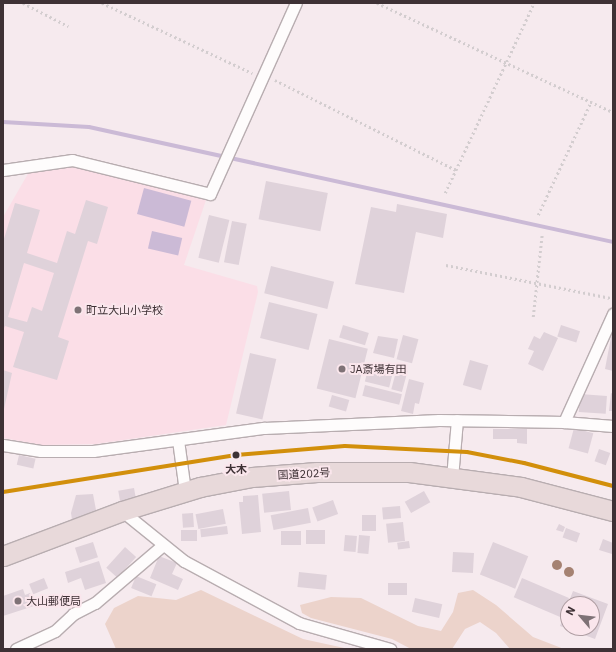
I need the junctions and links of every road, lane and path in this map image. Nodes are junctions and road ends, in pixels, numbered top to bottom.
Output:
1 (23, 3) edge
2 (102, 3) edge
3 (296, 3) edge
4 (377, 3) edge
5 (534, 3) edge
6 (68, 26) dead end
7 (506, 63) junction
8 (256, 75) dead end
9 (275, 80) dead end
10 (591, 102) junction
11 (613, 112) edge
12 (3, 170) edge
13 (456, 170) junction
14 (445, 194) dead end
15 (538, 215) dead end
16 (542, 234) dead end
17 (446, 265) dead end
18 (536, 284) junction
19 (610, 298) dead end
20 (613, 314) edge
21 (533, 317) dead end
22 (457, 420) junction
23 (564, 422) junction
24 (613, 426) edge
25 (178, 440) junction
26 (3, 445) edge
27 (452, 478) junction
28 (185, 491) junction
29 (122, 510) junction
30 (613, 511) edge
31 (163, 544) junction
32 (3, 556) edge
33 (16, 649) edge
34 (390, 649) edge

1 - 6 path
2 - 8 path
3 - 12 street
4 - 7 path
5 - 7 path
7 - 10 path
7 - 13 path
9 - 13 path
10 - 11 path
10 - 15 path
13 - 14 path
16 - 18 path
17 - 18 path
18 - 19 path
18 - 21 path
20 - 23 street
22 - 23 street
22 - 25 street
22 - 27 street
23 - 24 street
25 - 26 street
25 - 28 street
27 - 28 highway, 国道202号
27 - 30 highway, 国道202号
28 - 29 highway, 国道202号
29 - 31 street
29 - 32 highway, 国道202号
31 - 33 street
31 - 34 street

